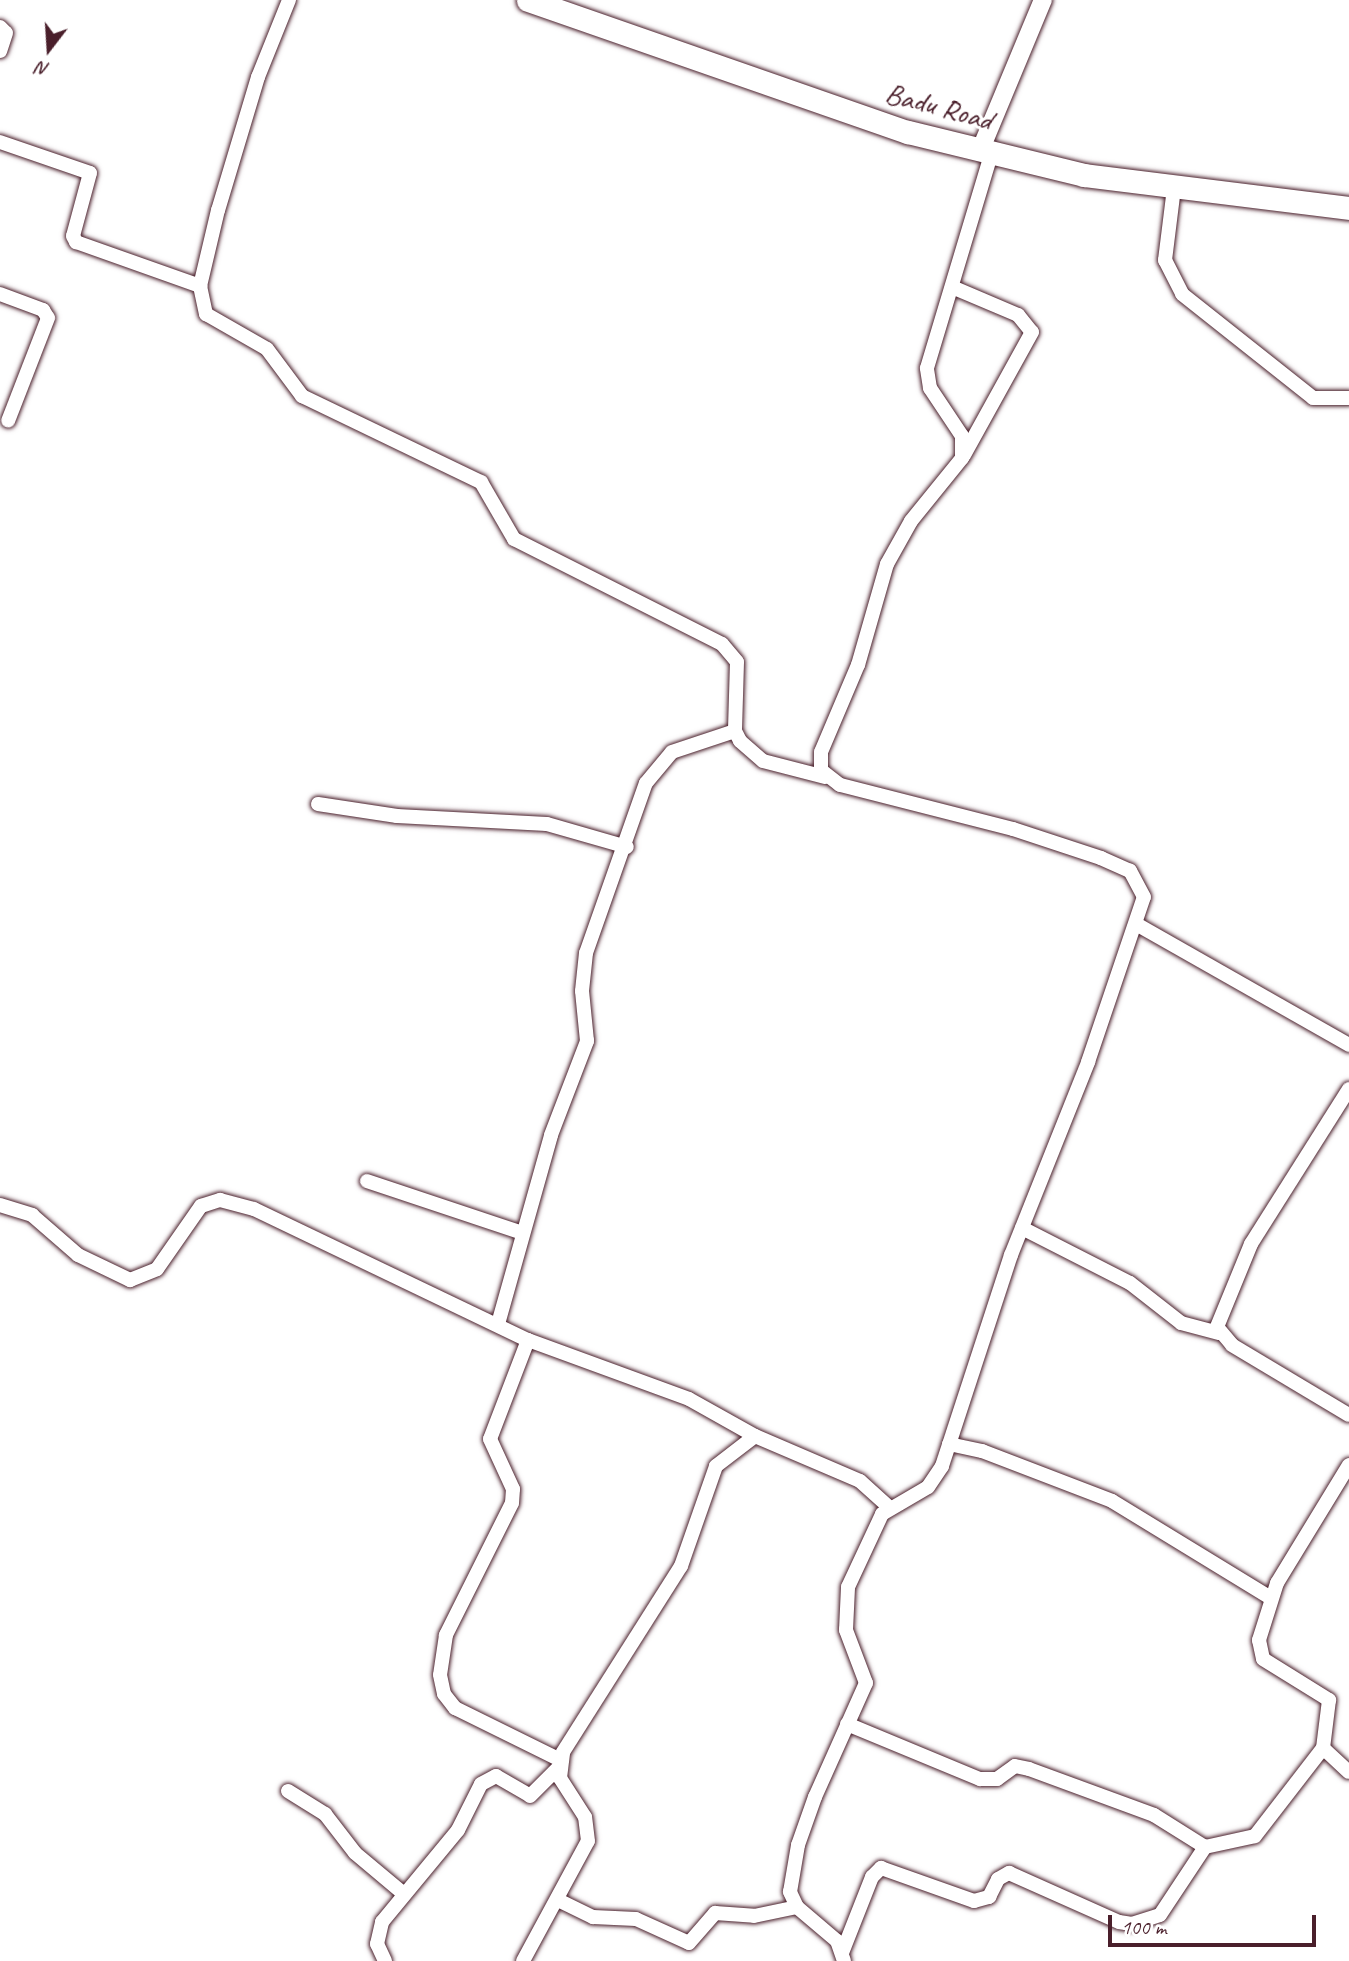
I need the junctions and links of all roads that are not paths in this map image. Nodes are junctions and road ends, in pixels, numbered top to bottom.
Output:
1 (289, 0) edge
2 (528, 0) edge
3 (1043, 0) edge
4 (0, 27) edge
5 (0, 51) edge
6 (0, 142) edge
7 (986, 152) junction
8 (1174, 188) junction
9 (1349, 208) edge
10 (200, 286) junction
11 (952, 287) junction
12 (0, 294) edge
13 (1349, 398) edge
14 (8, 421) dead end
15 (962, 458) junction
16 (735, 731) junction
17 (825, 777) junction
18 (318, 804) dead end
19 (626, 847) junction
20 (1138, 925) junction
21 (1349, 1045) edge
22 (1349, 1088) edge
23 (367, 1181) dead end
24 (0, 1205) edge
25 (1022, 1228) junction
26 (522, 1233) junction
27 (498, 1324) junction
28 (1219, 1333) junction
29 (527, 1340) junction
30 (1349, 1415) edge
31 (755, 1436) junction
32 (949, 1444) junction
33 (1349, 1465) edge
34 (889, 1507) junction
35 (1271, 1598) junction
36 (847, 1724) junction
37 (1323, 1748) junction
38 (559, 1764) junction
39 (1349, 1772) edge
40 (288, 1791) dead end
41 (1205, 1847) junction
42 (404, 1894) junction
43 (560, 1901) junction
44 (797, 1907) junction
45 (843, 1957) edge
46 (384, 1961) edge
47 (523, 1961) edge

1 - 10 street
2 - 7 main road, Badu Road
3 - 7 street
4 - 5 street
6 - 10 street
7 - 8 main road, Badu Road
7 - 11 street
8 - 9 main road, Badu Road
8 - 13 street
10 - 16 street
11 - 15 street
11 - 15 street
12 - 14 street
15 - 17 street
16 - 17 street
16 - 19 street
17 - 20 street
18 - 19 street
19 - 26 street
20 - 21 street
20 - 25 street
22 - 28 street
23 - 26 street
24 - 27 street
25 - 28 street
25 - 32 street
26 - 27 street
27 - 29 street
28 - 30 street
29 - 31 street
29 - 38 street
31 - 34 street
31 - 38 street
32 - 34 street
32 - 35 street
33 - 35 street
34 - 36 street
35 - 37 street
36 - 41 street
36 - 44 street
37 - 39 street
37 - 41 street
38 - 42 street
38 - 43 street
40 - 42 street
41 - 45 street
42 - 46 street
43 - 44 street
43 - 47 street
44 - 45 street

